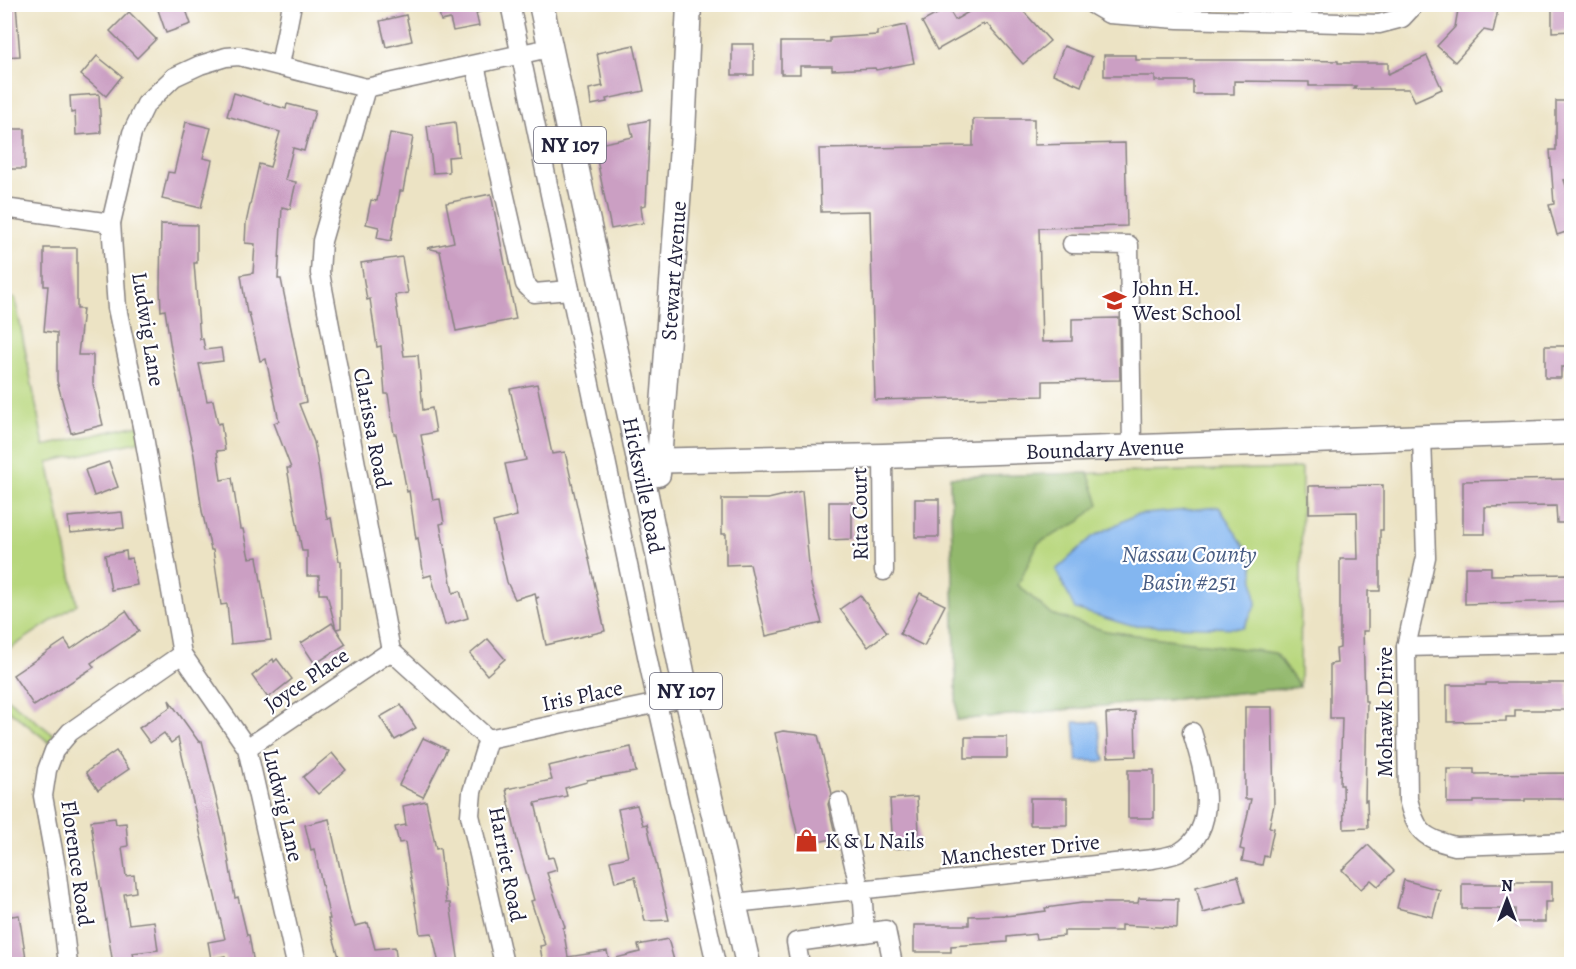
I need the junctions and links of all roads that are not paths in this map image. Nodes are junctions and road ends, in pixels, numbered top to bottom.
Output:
1 (292, 4) edge
2 (510, 4) edge
3 (541, 4) edge
4 (689, 4) edge
5 (1092, 4) edge
6 (1413, 8) edge
7 (549, 48) junction
8 (521, 55) junction
9 (280, 65) junction
10 (475, 65) junction
11 (366, 88) junction
12 (4, 208) edge
13 (111, 223) junction
14 (1072, 244) dead end
15 (570, 290) junction
16 (1572, 432) edge
17 (1422, 437) junction
18 (1132, 447) junction
19 (883, 456) junction
20 (649, 460) junction
21 (884, 571) dead end
22 (1572, 643) edge
23 (1406, 647) junction
24 (391, 651) junction
25 (182, 654) junction
26 (687, 697) junction
27 (657, 703) junction
28 (1192, 732) dead end
29 (488, 739) junction
30 (247, 748) junction
31 (839, 802) dead end
32 (1572, 842) edge
33 (859, 890) junction
34 (734, 903) junction
35 (865, 933) junction
36 (68, 964) edge
37 (296, 964) edge
38 (504, 964) edge
39 (716, 964) edge
40 (748, 964) edge
41 (797, 964) edge
42 (893, 964) edge

1 - 9 street
2 - 8 street, Hicksville Road
3 - 7 main road, Hicksville Road / NY 107
4 - 20 main road, Stewart Avenue
5 - 6 street
7 - 8 street, Ludwig Lane
7 - 20 main road, Hicksville Road / NY 107
8 - 10 street, Ludwig Lane
8 - 15 street, Hicksville Road
9 - 11 street, Ludwig Lane
9 - 13 street, Ludwig Lane
10 - 11 street, Ludwig Lane
10 - 15 street
11 - 24 street, Clarissa Road
12 - 13 street
13 - 25 street, Ludwig Lane
14 - 18 street
15 - 27 street, Hicksville Road
16 - 17 main road, Boundary Avenue
17 - 18 main road, Boundary Avenue
17 - 23 street, Mohawk Drive
18 - 19 main road, Boundary Avenue
19 - 20 main road, Boundary Avenue
19 - 21 street, Rita Court
20 - 26 main road, Hicksville Road / NY 107
22 - 23 street
23 - 32 street, Mohawk Drive
24 - 29 street
24 - 30 street, Joyce Place
25 - 30 street, Ludwig Lane
25 - 36 street, Florence Road
26 - 27 street, Iris Place
26 - 34 main road, Hicksville Road / NY 107
27 - 29 street, Iris Place
27 - 39 street, Hicksville Road
28 - 33 street, Manchester Drive
29 - 38 street, Harriet Road
30 - 37 street, Ludwig Lane
31 - 33 street
33 - 34 street, Manchester Drive
33 - 35 street
34 - 40 main road, Hicksville Road / NY 107
35 - 41 street
35 - 42 street

